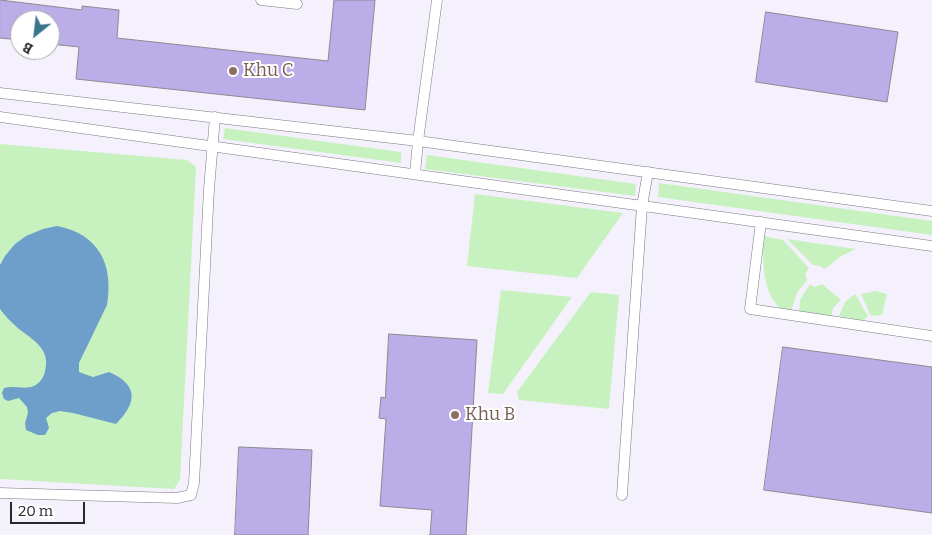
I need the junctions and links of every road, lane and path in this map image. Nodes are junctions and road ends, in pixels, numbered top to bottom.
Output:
1 (261, 0) edge
2 (437, 0) edge
3 (297, 4) dead end
4 (0, 93) edge
5 (0, 116) edge
6 (215, 117) junction
7 (418, 141) junction
8 (212, 146) junction
9 (648, 172) junction
10 (415, 174) junction
11 (642, 206) junction
12 (932, 211) edge
13 (761, 222) junction
14 (932, 246) edge
15 (932, 336) edge
16 (0, 493) edge
17 (622, 494) dead end

1 - 3 lane
2 - 7 lane
4 - 6 lane
5 - 8 lane
6 - 7 lane
6 - 8 lane
7 - 9 lane
7 - 10 lane
8 - 10 lane
8 - 16 lane
9 - 11 lane
9 - 12 lane
10 - 11 lane
11 - 13 lane
11 - 17 lane
13 - 14 lane
13 - 15 lane

